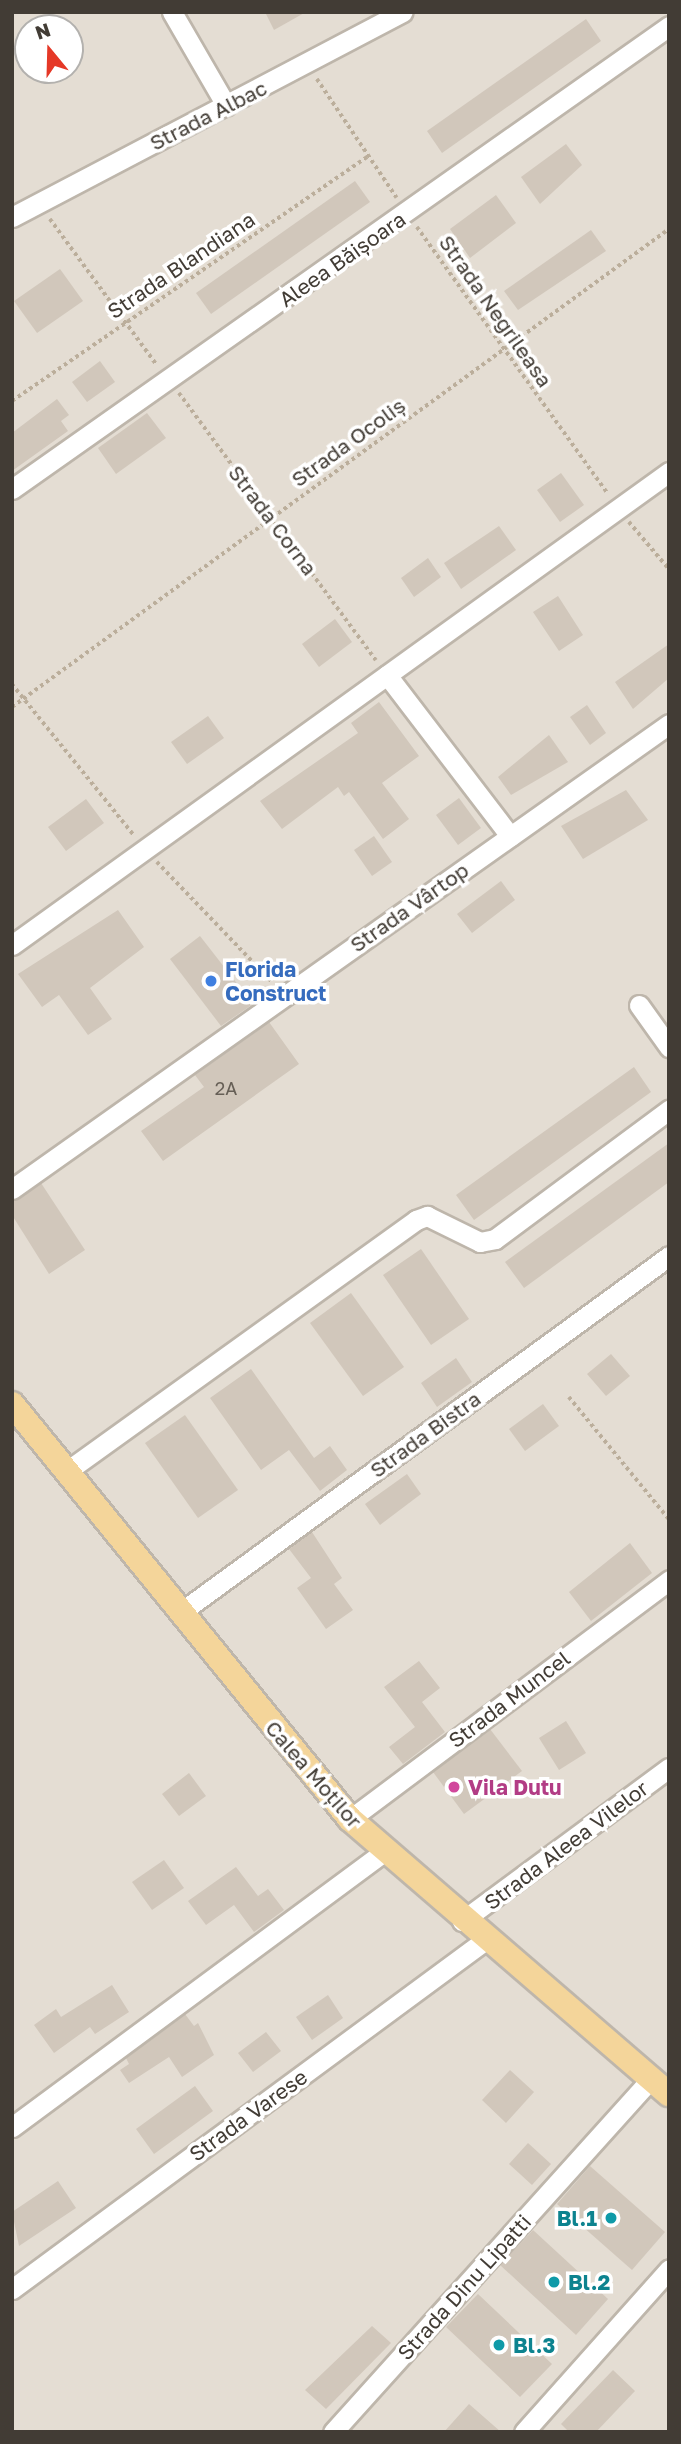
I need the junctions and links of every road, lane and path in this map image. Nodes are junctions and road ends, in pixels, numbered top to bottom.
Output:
1 (172, 12) edge
2 (403, 12) edge
3 (669, 26) edge
4 (307, 64) junction
5 (226, 106) junction
6 (369, 156) junction
7 (38, 203) junction
8 (407, 213) junction
9 (12, 217) edge
10 (669, 229) edge
11 (125, 321) junction
12 (503, 348) junction
13 (168, 380) junction
14 (12, 401) edge
15 (669, 472) edge
16 (12, 489) edge
17 (618, 509) junction
18 (271, 519) junction
19 (669, 569) edge
20 (387, 675) junction
21 (12, 707) edge
22 (669, 724) edge
23 (510, 836) junction
24 (12, 945) edge
25 (639, 1004) dead end
26 (669, 1047) edge
27 (669, 1110) edge
28 (12, 1189) edge
29 (669, 1256) edge
30 (569, 1397) dead end
31 (12, 1404) edge
32 (67, 1471) junction
33 (669, 1518) edge
34 (669, 1580) edge
35 (181, 1612) junction
36 (669, 1768) edge
37 (350, 1819) junction
38 (384, 1852) junction
39 (462, 1921) junction
40 (484, 1941) junction
41 (660, 2086) edge
42 (12, 2127) edge
43 (669, 2269) edge
44 (12, 2289) edge
45 (332, 2432) edge
46 (524, 2432) edge

1 - 5 street
2 - 4 street, Strada Albac
3 - 8 street, Aleea Băișoara
4 - 5 street, Strada Albac
4 - 6 path, Strada Negrileasa
5 - 7 street, Strada Albac
6 - 8 path, Strada Negrileasa
6 - 11 path, Strada Blandiana
7 - 9 street, Strada Albac
7 - 11 path, Strada Corna
8 - 12 path, Strada Negrileasa
8 - 13 street, Aleea Băișoara
10 - 12 path, Strada Ocoliș
11 - 13 path, Strada Corna
11 - 14 path, Strada Blandiana
12 - 17 path, Strada Negrileasa
12 - 18 path, Strada Ocoliș
13 - 16 street, Aleea Băișoara
13 - 18 path, Strada Corna
15 - 17 street
17 - 19 path, Strada Negrileasa
17 - 20 street
18 - 20 path, Strada Corna
18 - 21 path, Strada Ocoliș
20 - 23 street
20 - 24 street
22 - 23 street, Strada Vârtop
23 - 28 street, Strada Vârtop
25 - 26 street
27 - 32 street
29 - 35 street, Strada Bistra
30 - 33 path
31 - 32 main road, Calea Moților
32 - 35 main road, Calea Moților
34 - 37 street, Strada Muncel
35 - 37 main road, Calea Moților
36 - 39 street, Strada Aleea Vilelor
37 - 38 main road, Calea Moților
38 - 39 main road, Calea Moților
38 - 42 street
39 - 40 main road, Calea Moților
40 - 41 main road, Calea Moților
40 - 44 street, Strada Varese
41 - 45 street, Strada Dinu Lipatti
43 - 46 street

